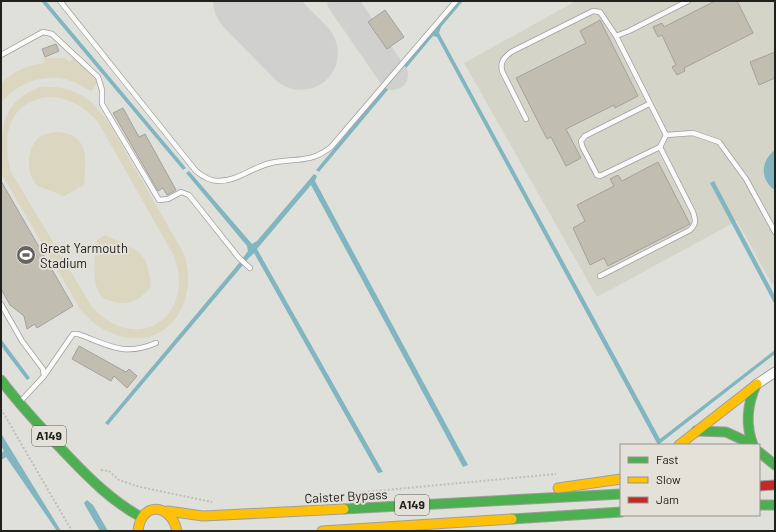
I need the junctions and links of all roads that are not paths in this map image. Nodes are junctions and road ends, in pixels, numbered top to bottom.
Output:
1 (60, 1) edge
2 (456, 1) edge
3 (688, 1) edge
4 (616, 36) junction
5 (1, 56) edge
6 (649, 104) junction
7 (526, 119) dead end
8 (666, 135) junction
9 (660, 148) junction
10 (775, 232) edge
11 (250, 268) dead end
12 (600, 276) dead end
13 (1, 304) edge
14 (156, 343) dead end
15 (775, 372) edge
16 (44, 376) junction
17 (1, 380) edge
18 (757, 384) junction
19 (18, 404) junction
20 (696, 431) junction
21 (679, 444) edge
22 (750, 444) edge
23 (752, 444) edge
24 (760, 453) edge
25 (775, 465) edge
26 (620, 479) edge
27 (775, 485) edge
28 (760, 486) edge
29 (620, 494) edge
30 (462, 502) junction
31 (760, 505) edge
32 (775, 505) edge
33 (168, 511) junction
34 (620, 512) edge
35 (141, 517) junction
36 (138, 531) edge
37 (178, 531) edge
38 (322, 531) edge

1 - 2 lane
3 - 4 lane
4 - 6 lane
4 - 7 lane
5 - 11 lane
6 - 8 lane
6 - 9 lane
8 - 9 lane
8 - 10 lane
9 - 12 lane
13 - 16 lane
14 - 16 lane
15 - 18 street
16 - 19 lane
17 - 19 main road, A149
18 - 20 main road
18 - 23 main road
19 - 35 main road, A149
20 - 21 main road
20 - 22 main road
24 - 25 main road
26 - 30 main road
27 - 28 main road
29 - 30 main road, Caister Bypass / A149
30 - 33 main road, Caister Bypass / A149
31 - 32 main road
33 - 35 main road, Caister Bypass
33 - 37 main road
34 - 38 main road, A149
35 - 36 main road

